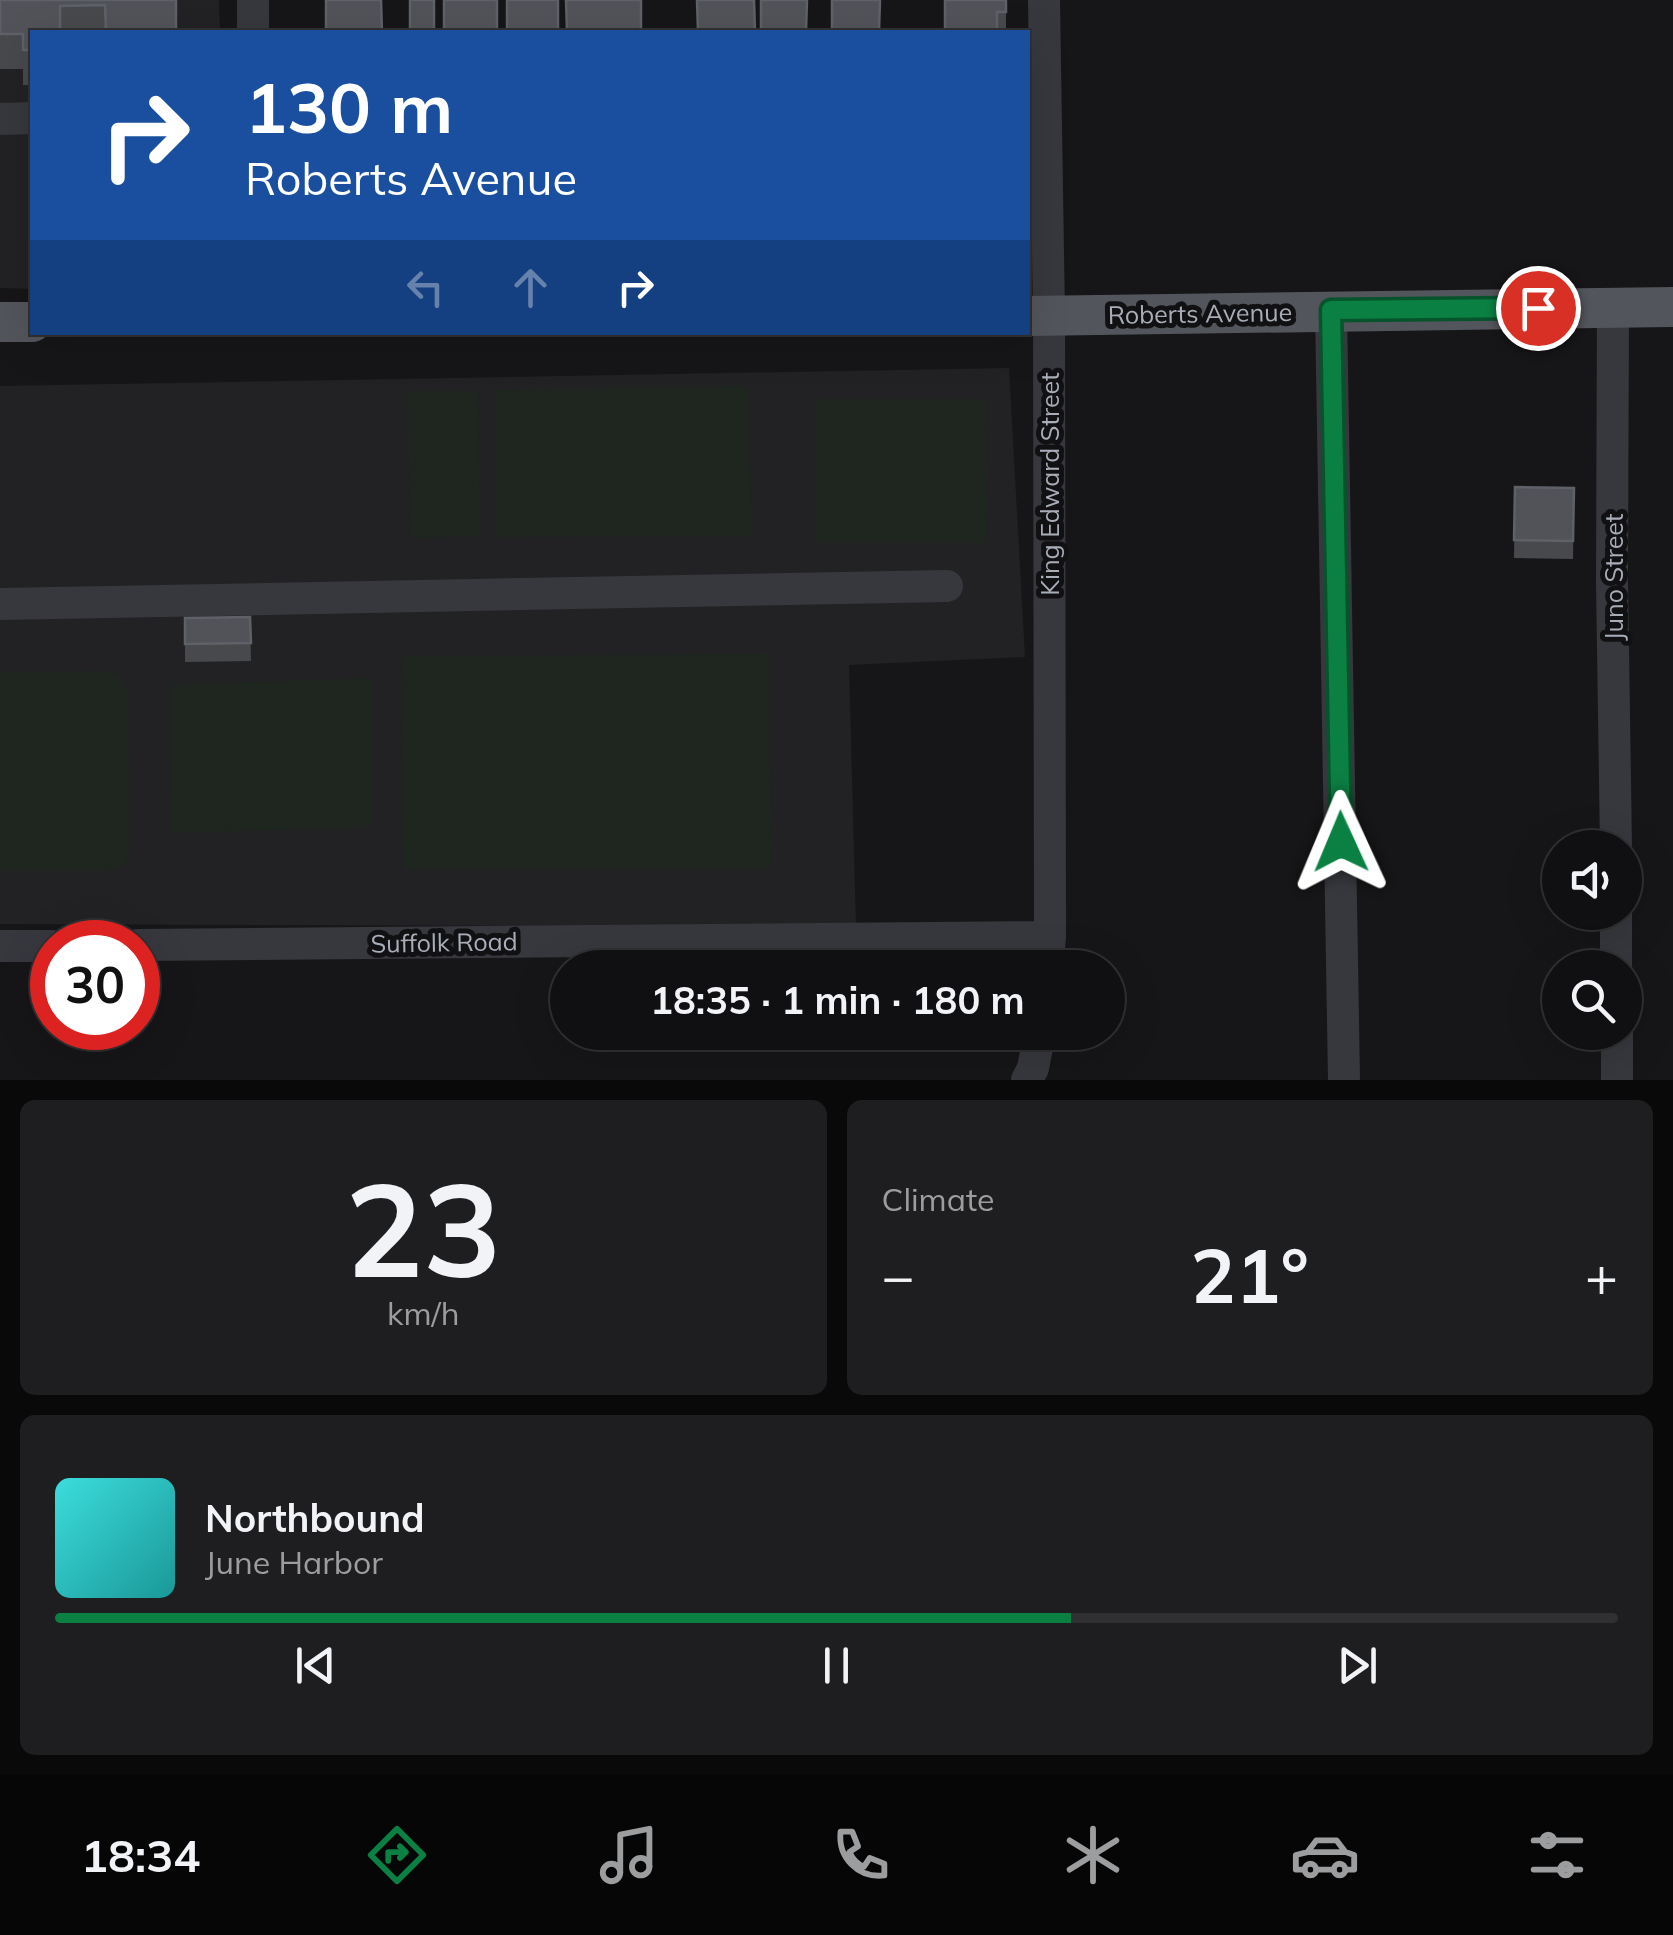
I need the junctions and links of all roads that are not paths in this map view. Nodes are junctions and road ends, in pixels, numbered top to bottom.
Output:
1 (253, 0) edge
2 (1044, 0) edge
3 (253, 30) edge
4 (30, 118) edge
5 (0, 119) edge
6 (1613, 307) junction
7 (1673, 307) edge
8 (1331, 310) junction
9 (1038, 316) edge
10 (0, 322) edge
11 (30, 322) edge
12 (948, 586) dead end
13 (0, 604) edge
14 (1616, 830) edge
15 (160, 945) edge
16 (0, 946) edge
17 (30, 946) edge
18 (788, 950) edge
19 (1048, 950) edge
20 (1036, 1050) edge
21 (1617, 1050) edge
22 (1027, 1080) edge
23 (1344, 1080) edge
24 (1617, 1080) edge

1 - 3 street
2 - 9 street, King Edward Street
4 - 5 street
6 - 7 main road, Roberts Avenue
6 - 8 main road, Roberts Avenue
6 - 14 street, Juno Street
8 - 9 main road, Roberts Avenue
8 - 23 street
9 - 19 street, King Edward Street
10 - 11 main road
12 - 13 street
15 - 18 street, Suffolk Road
16 - 17 street
20 - 22 street
21 - 24 street

